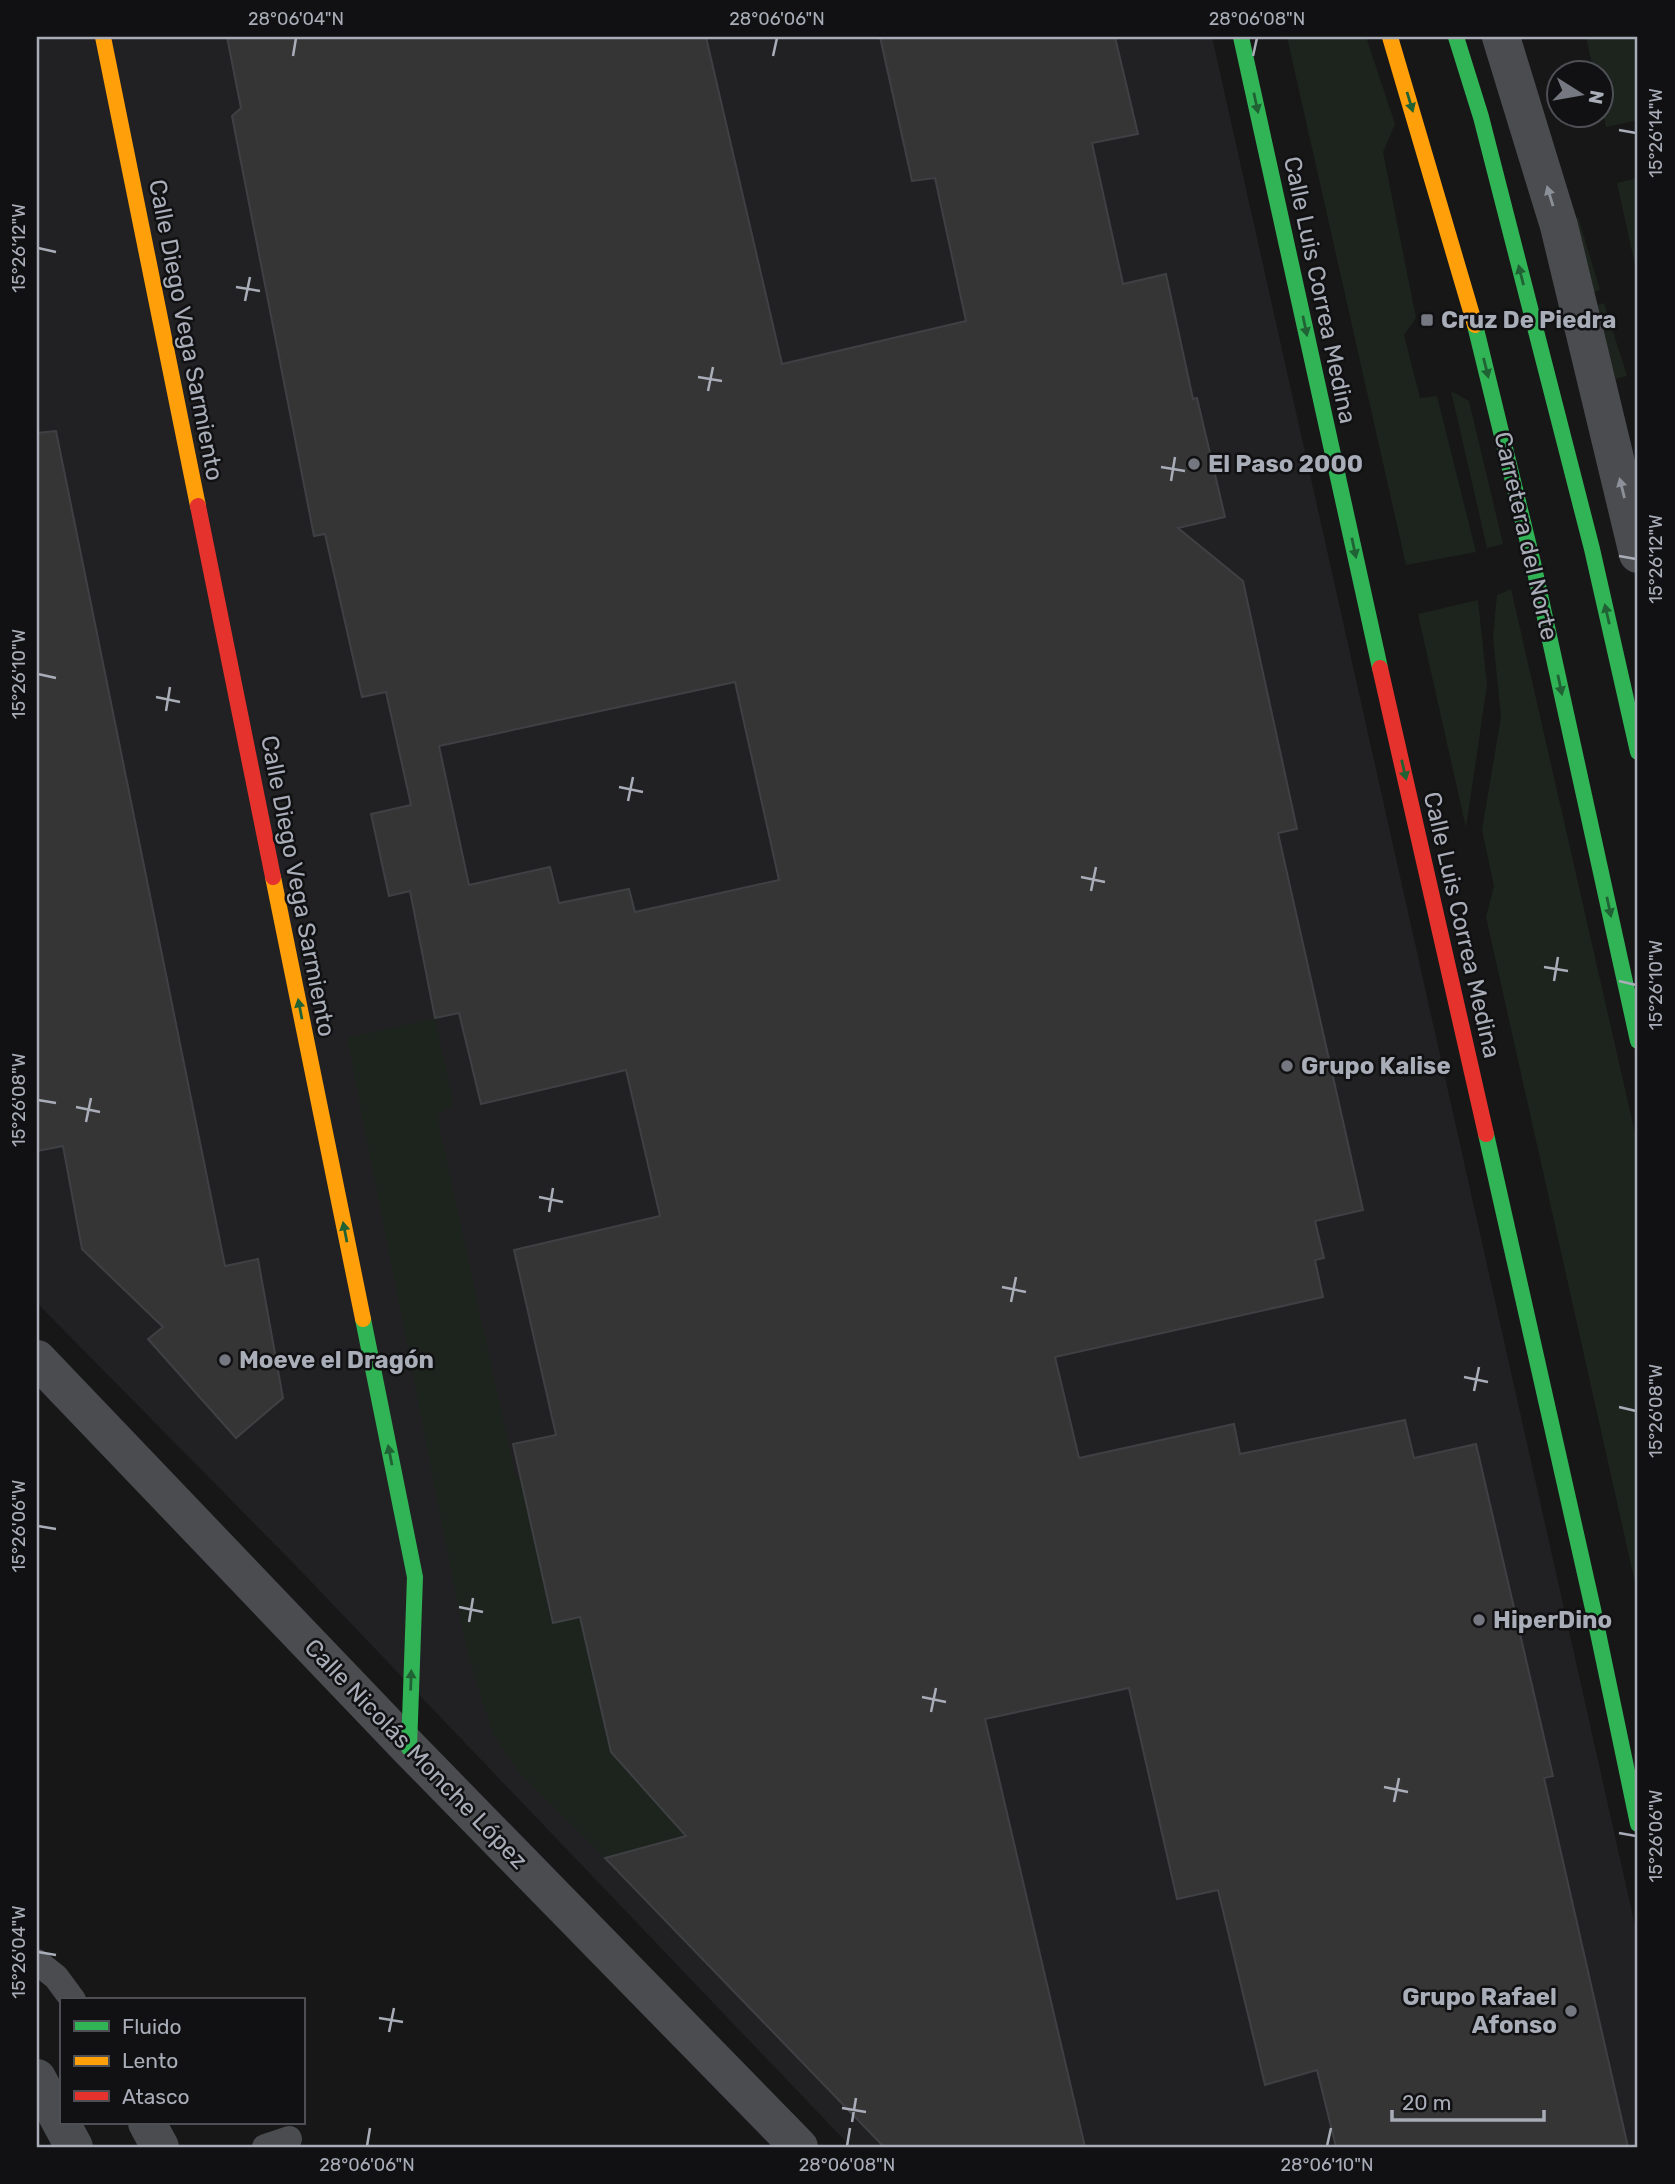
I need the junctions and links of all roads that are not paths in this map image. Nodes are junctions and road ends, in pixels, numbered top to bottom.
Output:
1 (103, 37) edge
2 (1241, 37) edge
3 (1391, 37) edge
4 (1456, 37) edge
5 (1501, 37) edge
6 (1638, 554) edge
7 (1638, 752) edge
8 (1638, 1041) edge
9 (37, 1359) edge
10 (409, 1748) junction
11 (1638, 1824) edge
12 (37, 1962) edge
13 (71, 1998) edge
14 (60, 2065) edge
15 (37, 2071) edge
16 (37, 2078) edge
17 (60, 2121) edge
18 (62, 2124) edge
19 (148, 2124) edge
20 (74, 2147) edge
21 (160, 2147) edge
22 (799, 2147) edge

10 -> 1 street, Calle Diego Vega Sarmiento
2 -> 11 street, Calle Luis Correa Medina
3 -> 8 street, Carretera del Norte
7 -> 4 street
6 -> 5 street
9 - 10 street, Calle Nicolás Monche López
10 - 22 street, Calle Nicolás Monche López
12 - 13 lane
14 - 15 street
16 - 17 street
18 - 20 street
19 - 21 street

